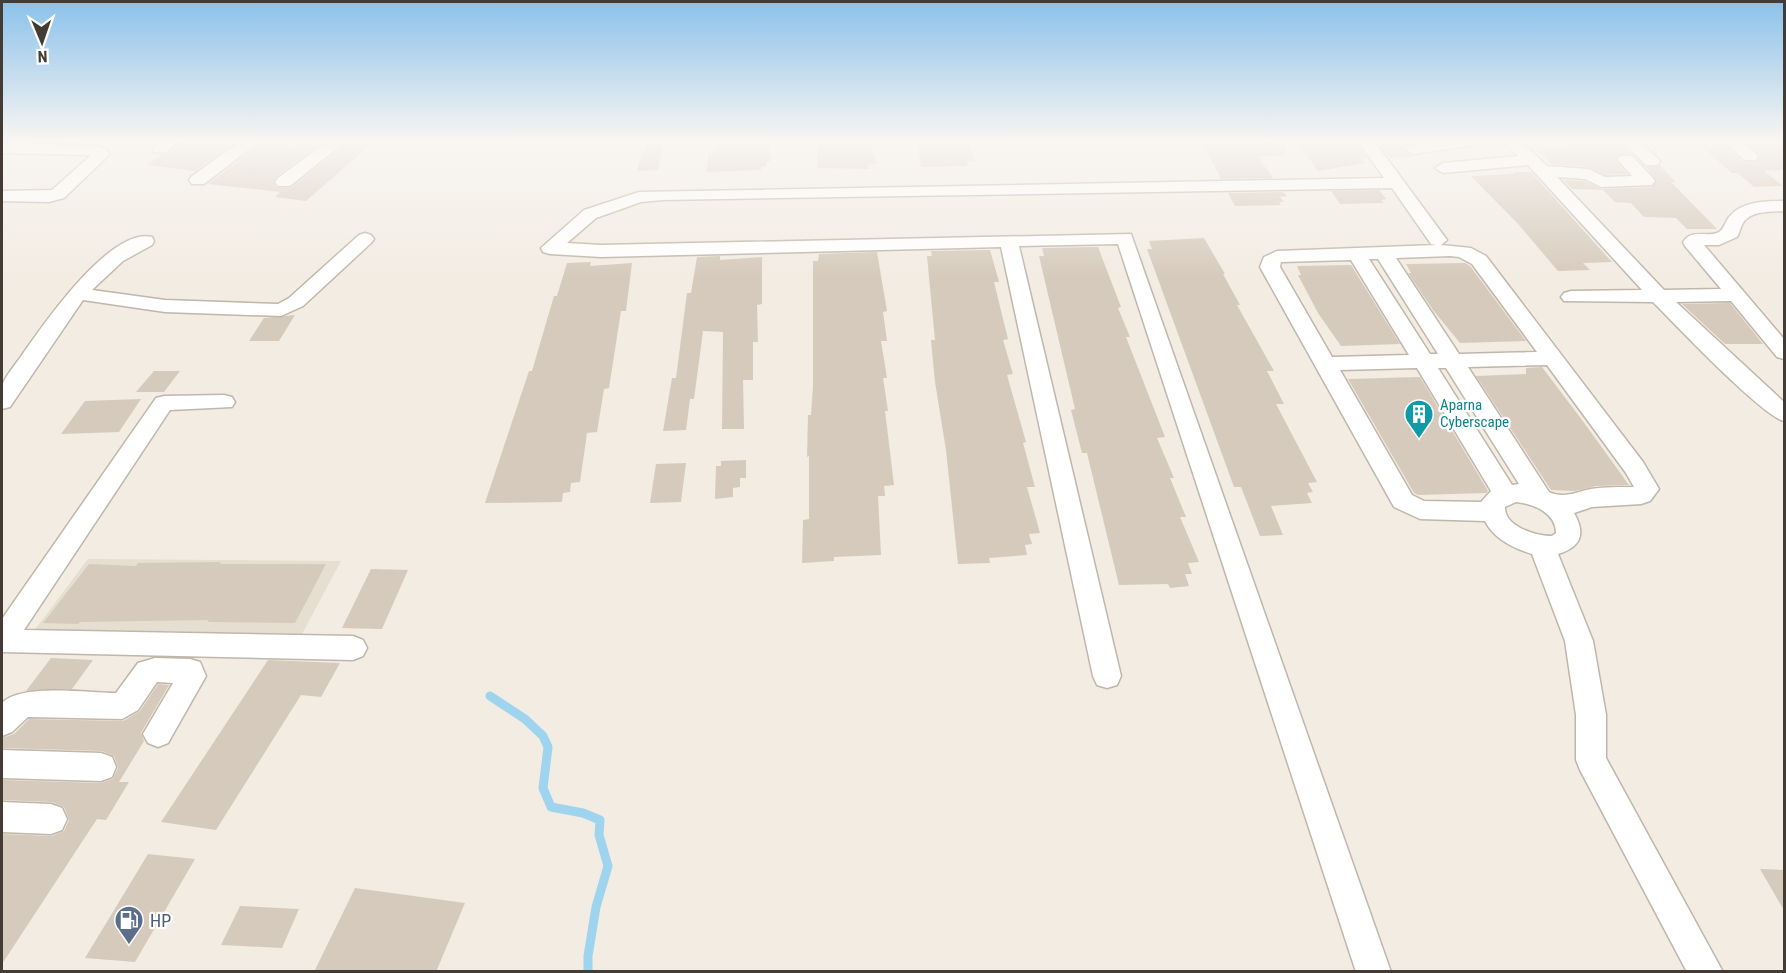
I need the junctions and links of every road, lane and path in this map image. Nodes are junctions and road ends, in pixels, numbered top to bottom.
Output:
1 (66, 186) edge
2 (1188, 186) edge
3 (1399, 186) edge
4 (1556, 186) edge
5 (2, 196) edge
6 (1785, 206) edge
7 (365, 239) dead end
8 (1438, 240) dead end
9 (144, 241) dead end
10 (1009, 241) junction
11 (1384, 253) junction
12 (1357, 254) junction
13 (106, 266) junction
14 (134, 266) dead end
15 (80, 294) junction
16 (1656, 295) junction
17 (1735, 295) junction
18 (1571, 297) dead end
19 (1760, 324) junction
20 (1785, 324) edge
21 (1546, 351) junction
22 (1785, 352) edge
23 (1450, 354) junction
24 (1419, 355) junction
25 (1322, 358) junction
26 (2, 402) edge
27 (224, 402) dead end
28 (1785, 414) edge
29 (1546, 501) junction
30 (1499, 503) junction
31 (1542, 546) junction
32 (13, 607) edge
33 (2, 640) edge
34 (353, 648) dead end
35 (1107, 676) dead end
36 (2, 723) edge
37 (158, 734) dead end
38 (2, 764) edge
39 (100, 767) dead end
40 (2, 817) edge
41 (51, 819) dead end
42 (1374, 972) edge
43 (1706, 972) edge

1 - 5 street
2 - 10 street
3 - 8 street
4 - 16 street
6 - 17 street
7 - 15 street
9 - 13 street
10 - 35 street
10 - 42 street
11 - 12 street
11 - 21 street
11 - 23 street
12 - 24 street
12 - 25 street
13 - 14 street
13 - 15 street
15 - 26 street
16 - 17 street
16 - 18 street
16 - 28 street
17 - 19 street
19 - 20 street
19 - 22 street
21 - 23 street
21 - 29 street
23 - 24 street
23 - 29 street
24 - 25 street
24 - 30 street
25 - 30 street
27 - 32 street
29 - 30 street
29 - 31 street
30 - 31 street
31 - 43 street
32 - 33 street
33 - 34 street
36 - 37 street
38 - 39 street
40 - 41 street

